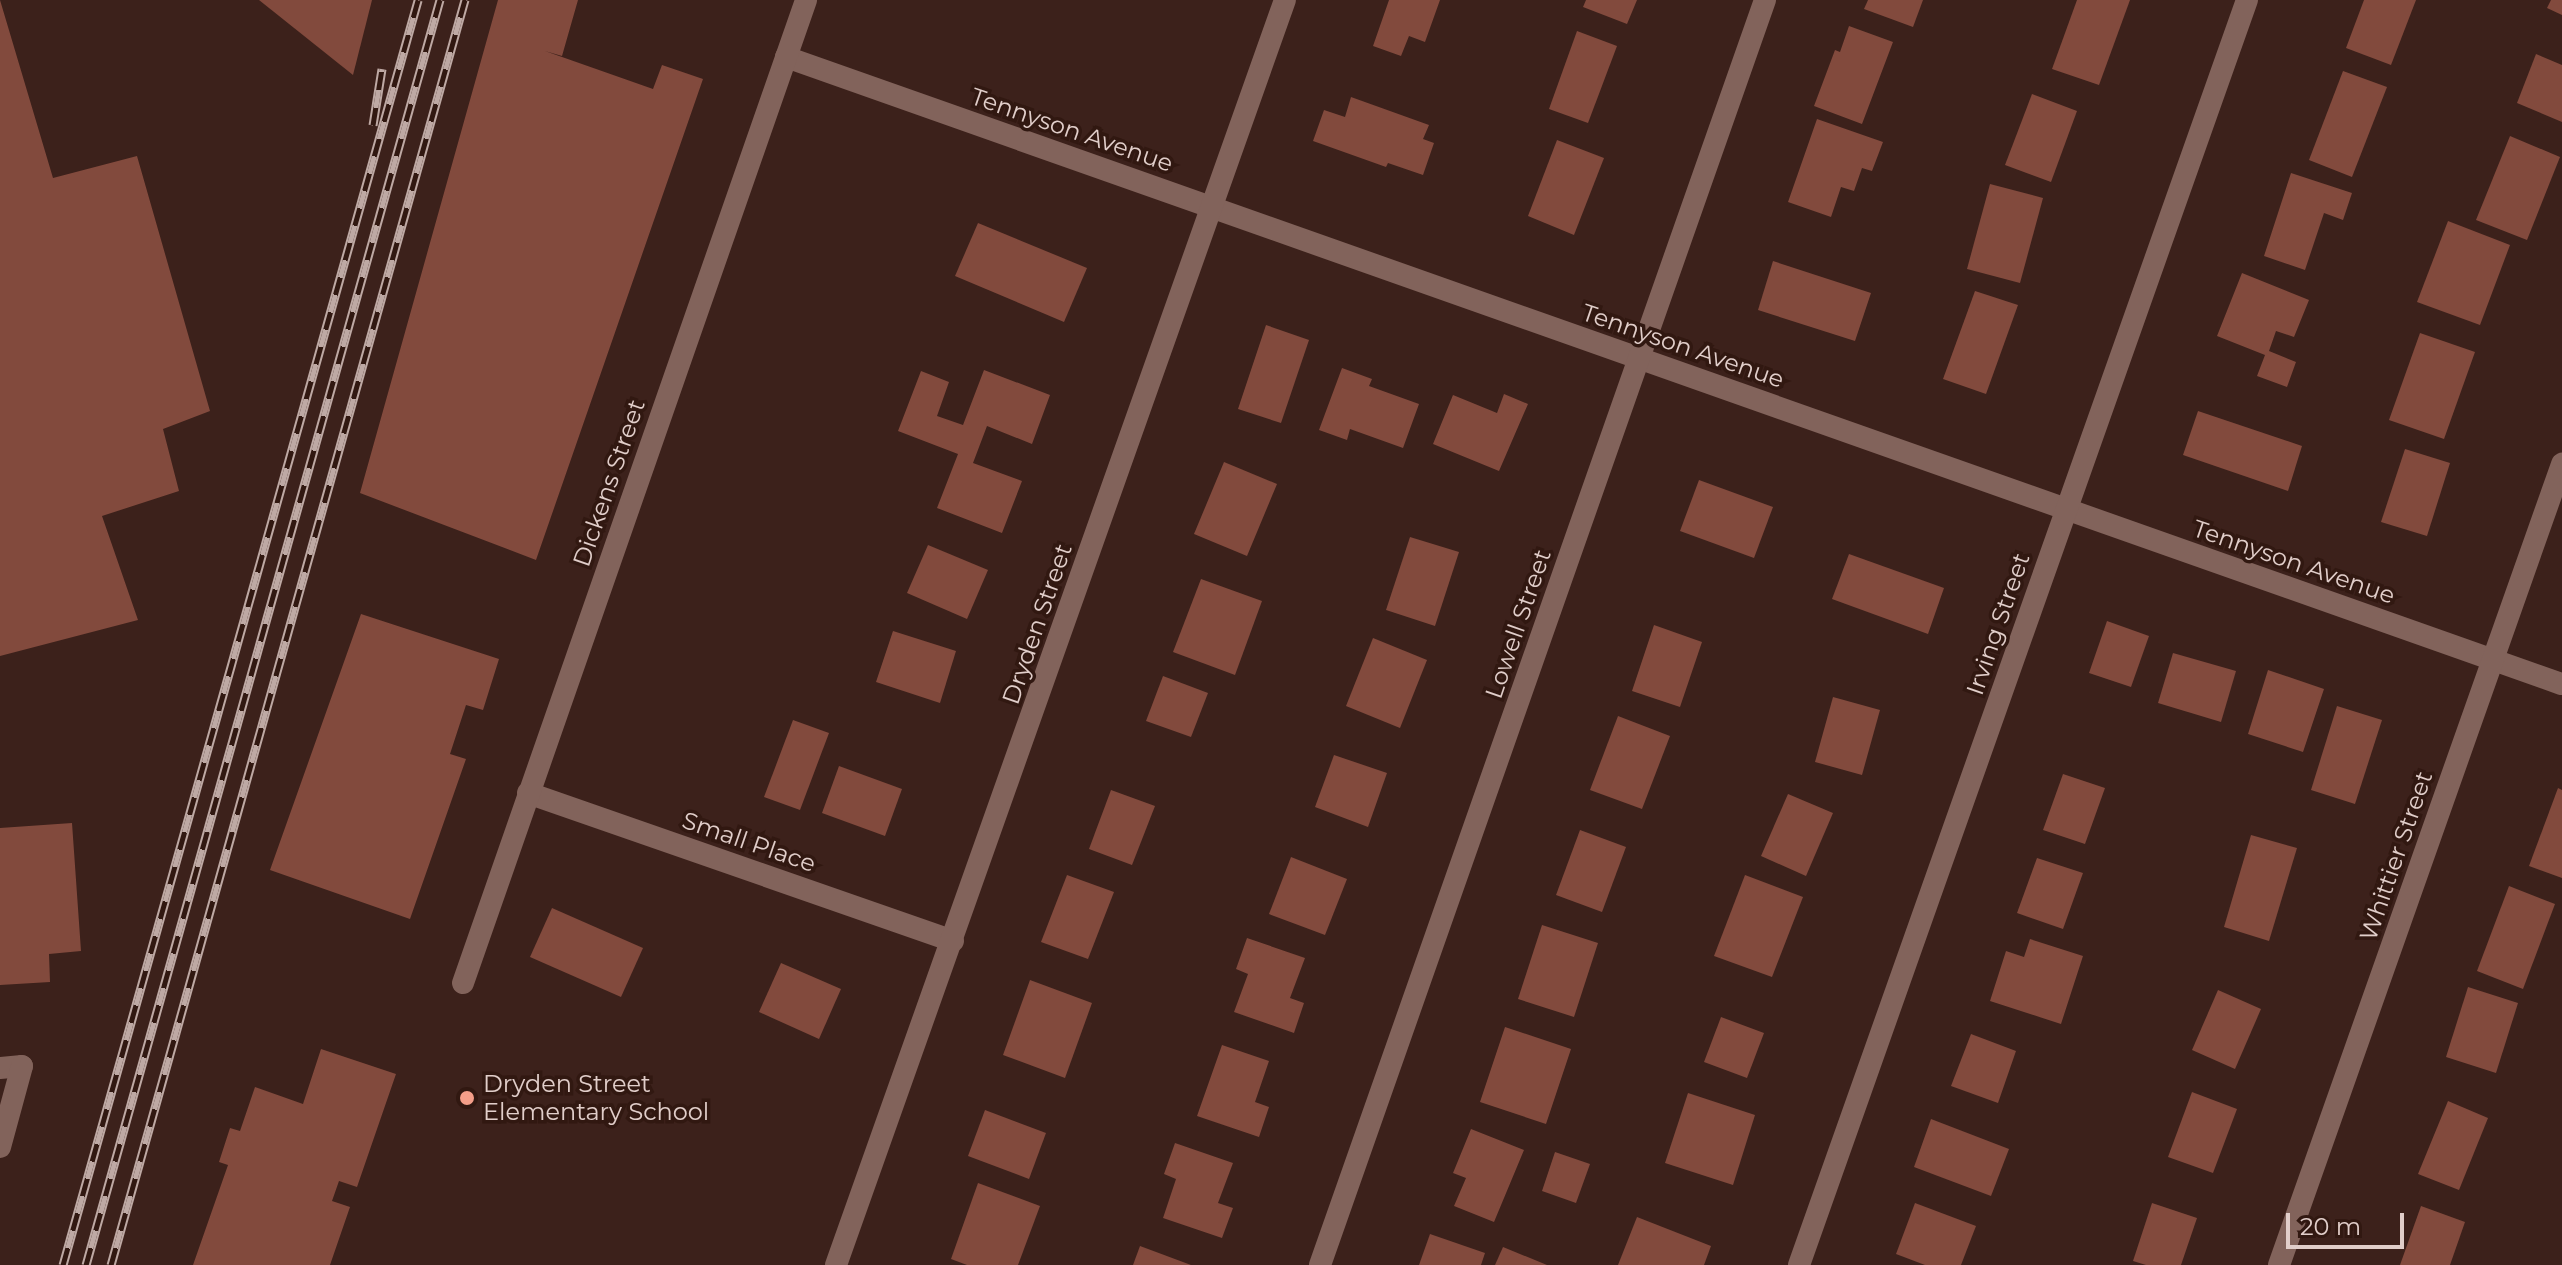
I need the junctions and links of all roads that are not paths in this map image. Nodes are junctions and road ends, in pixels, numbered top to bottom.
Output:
1 (806, 0) edge
2 (1285, 0) edge
3 (1765, 0) edge
4 (2247, 0) edge
5 (786, 57) junction
6 (1212, 207) junction
7 (1640, 358) junction
8 (2562, 464) edge
9 (2066, 509) junction
10 (2492, 660) junction
11 (2562, 684) edge
12 (528, 793) junction
13 (953, 941) junction
14 (463, 983) dead end
15 (11, 1067) edge
16 (0, 1147) edge
17 (836, 1265) edge
18 (1320, 1265) edge
19 (1799, 1265) edge
20 (2279, 1265) edge

1 - 5 street, Dickens Street
2 - 6 street, Dryden Street
3 - 7 street, Lowell Street
4 - 9 street, Irving Street
5 - 6 street, Tennyson Avenue
5 - 12 street, Dickens Street
6 - 7 street, Tennyson Avenue
6 - 13 street, Dryden Street
7 - 9 street, Tennyson Avenue
7 - 18 street, Lowell Street
8 - 10 street, Whittier Street
9 - 10 street, Tennyson Avenue
9 - 19 street, Irving Street
10 - 11 street, Tennyson Avenue
10 - 20 street, Whittier Street
12 - 13 street, Small Place
12 - 14 street, Dickens Street
13 - 17 street, Dryden Street
15 - 16 street

